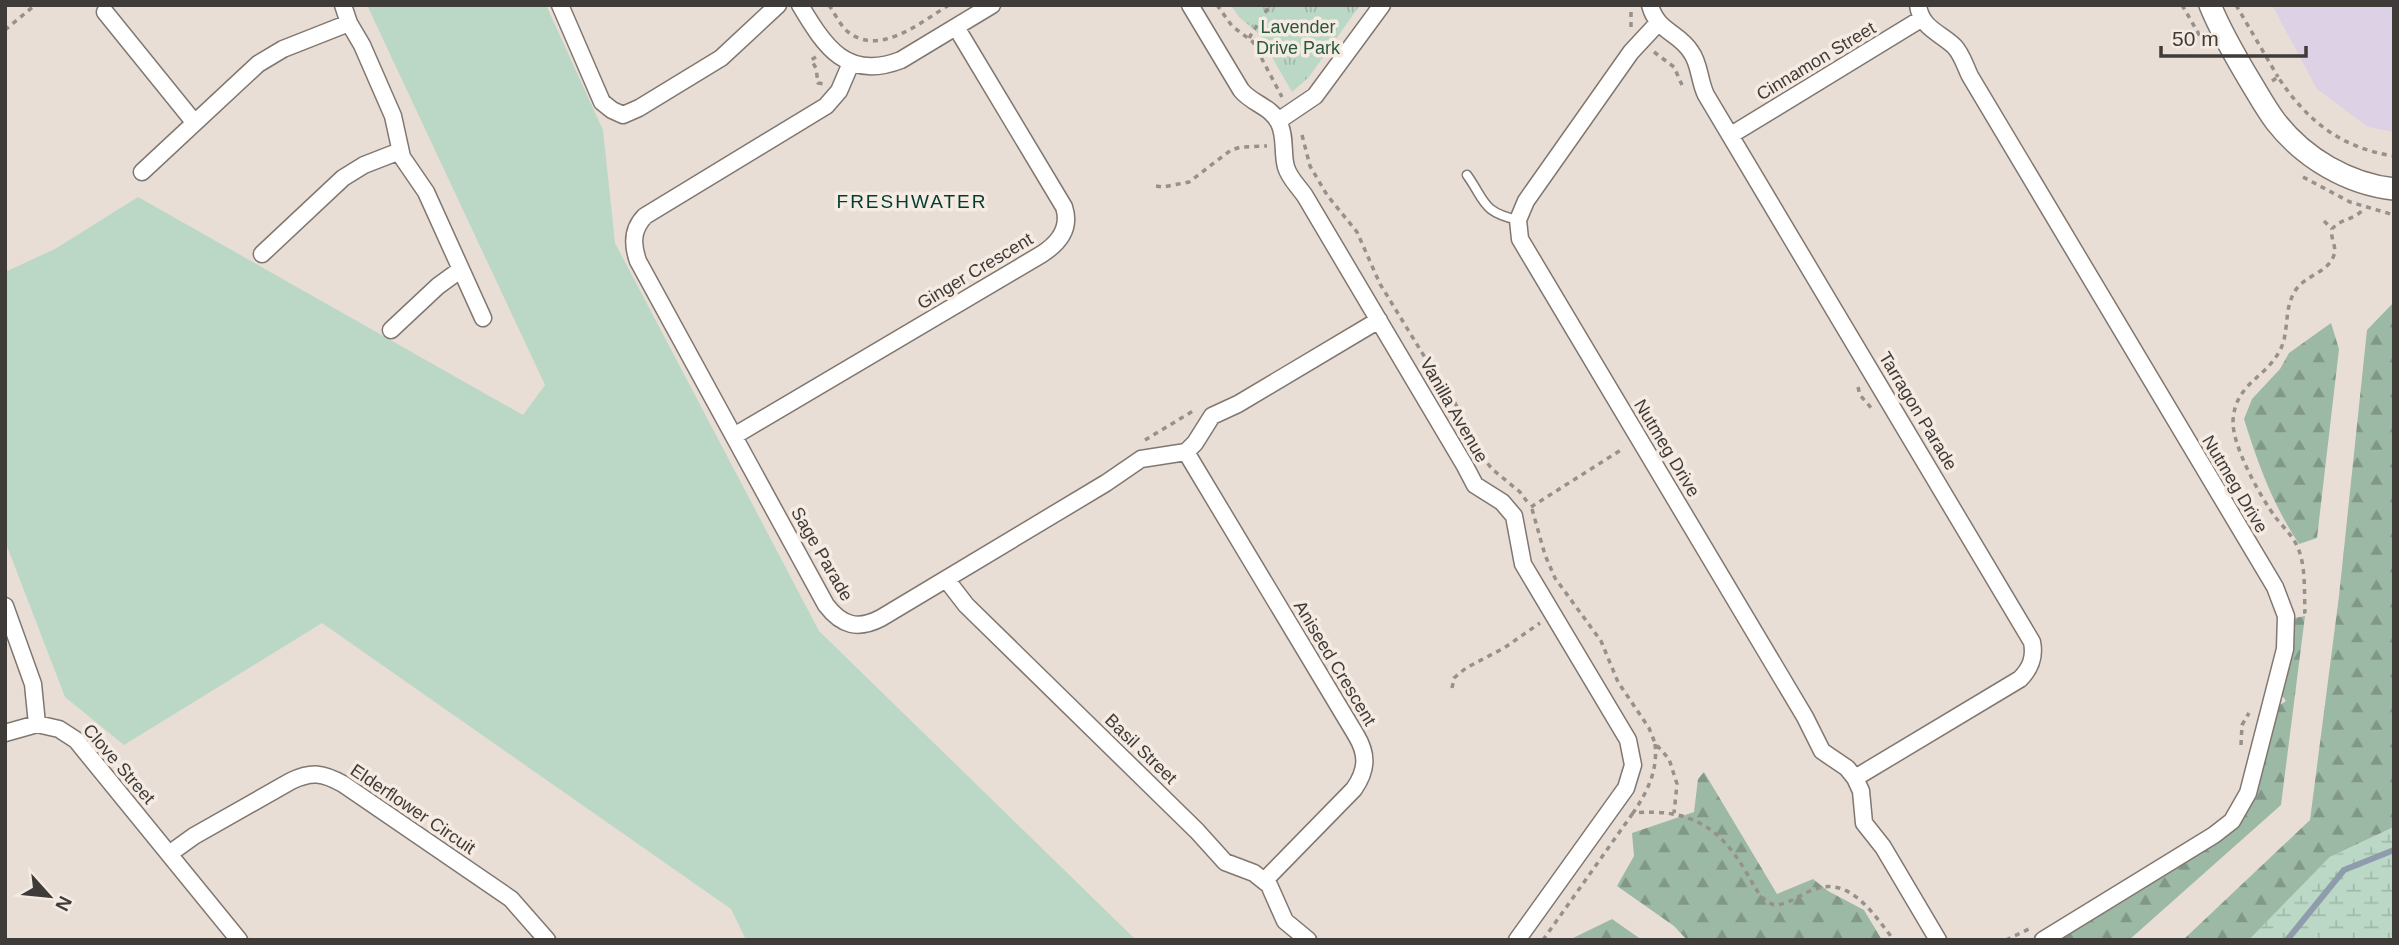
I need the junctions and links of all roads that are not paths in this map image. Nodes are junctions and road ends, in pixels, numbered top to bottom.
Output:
1 (343, 5) edge
2 (560, 5) edge
3 (779, 5) edge
4 (800, 5) edge
5 (992, 5) edge
6 (1190, 5) edge
7 (1382, 5) edge
8 (1650, 5) edge
9 (2210, 5) edge
10 (105, 12) dead end
11 (1920, 12) edge
12 (349, 23) junction
13 (1658, 23) junction
14 (956, 27) junction
15 (851, 63) junction
16 (194, 121) junction
17 (1278, 121) junction
18 (1731, 135) junction
19 (400, 151) junction
20 (142, 172) dead end
21 (1467, 175) dead end
22 (2394, 189) edge
23 (1517, 220) junction
24 (262, 254) dead end
25 (460, 270) junction
26 (483, 318) dead end
27 (1379, 320) junction
28 (391, 330) dead end
29 (734, 436) junction
30 (1186, 452) junction
31 (946, 579) junction
32 (5, 606) edge
33 (37, 724) junction
34 (5, 733) edge
35 (1855, 778) junction
36 (169, 854) junction
37 (1265, 880) junction
38 (239, 940) edge
39 (547, 940) edge
40 (1308, 940) edge
41 (1517, 940) edge
42 (1938, 940) edge
43 (2043, 940) edge

1 - 12 street
2 - 3 street
4 - 15 street
5 - 14 street
6 - 17 street
7 - 17 street
8 - 13 street, Tarragon Parade
9 - 22 street
10 - 16 street
11 - 18 street, Cinnamon Street
11 - 43 street, Nutmeg Drive
12 - 16 street
12 - 19 street
13 - 18 street, Tarragon Parade
13 - 23 street
14 - 15 street
14 - 29 street, Ginger Crescent
15 - 29 street, Sage Parade
16 - 20 street
17 - 27 street, Vanilla Avenue
18 - 35 street, Tarragon Parade
19 - 24 street
19 - 25 street
21 - 23 lane
23 - 35 street, Nutmeg Drive
25 - 26 street
25 - 28 street
27 - 30 street
27 - 41 street, Vanilla Avenue
29 - 31 street, Sage Parade
30 - 31 street, Sage Parade
30 - 37 street, Aniseed Crescent
31 - 37 street, Basil Street
32 - 33 street
33 - 34 street
33 - 36 street, Clove Street
35 - 42 street
36 - 38 street, Clove Street
36 - 39 street, Elderflower Circuit
37 - 40 street

